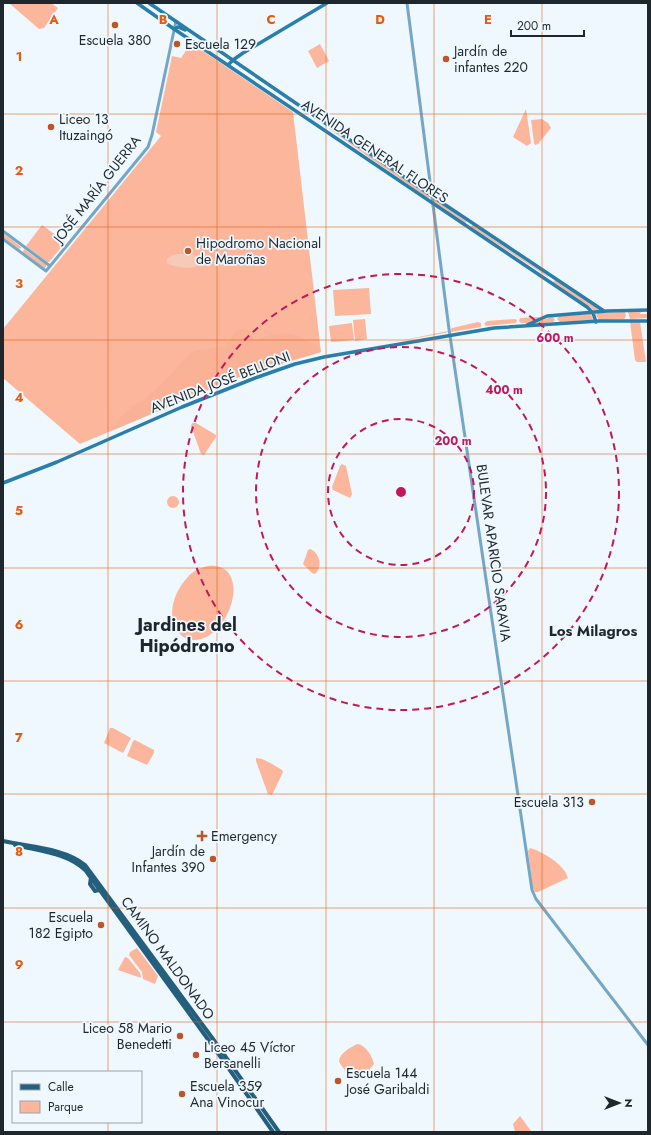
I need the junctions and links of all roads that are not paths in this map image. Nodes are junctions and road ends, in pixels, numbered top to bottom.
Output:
1 (137, 3) edge
2 (149, 3) edge
3 (327, 3) edge
4 (407, 3) edge
5 (176, 21) junction
6 (174, 29) junction
7 (198, 36) junction
8 (230, 62) junction
9 (432, 196) junction
10 (432, 202) junction
11 (3, 231) edge
12 (3, 239) edge
13 (50, 266) junction
14 (648, 310) edge
15 (604, 311) junction
16 (593, 312) junction
17 (648, 321) edge
18 (596, 322) junction
19 (526, 325) junction
20 (450, 335) junction
21 (3, 483) edge
22 (3, 840) edge
23 (9, 842) junction
24 (102, 890) junction
25 (648, 1045) edge
26 (273, 1132) edge
27 (279, 1132) edge

1 - 6 main road, AVENIDA GENERAL FLORES
2 - 5 main road, AVENIDA GENERAL FLORES
3 - 8 main road
4 - 9 street, BULEVAR APARICIO SARAVIA
5 - 6 street, JOSÉ MARÍA GUERRA
5 - 7 main road, AVENIDA GENERAL FLORES
6 - 7 main road
6 - 8 main road, AVENIDA GENERAL FLORES
6 - 13 street, JOSÉ MARÍA GUERRA
7 - 8 main road, AVENIDA GENERAL FLORES
8 - 9 main road, AVENIDA GENERAL FLORES
8 - 10 main road, AVENIDA GENERAL FLORES
9 - 10 street, BULEVAR APARICIO SARAVIA
9 - 15 main road, AVENIDA GENERAL FLORES
10 - 16 main road, AVENIDA GENERAL FLORES
10 - 20 street, BULEVAR APARICIO SARAVIA
11 - 13 street
12 - 13 street, JOSÉ MARÍA GUERRA
14 - 15 main road, AVENIDA JOSÉ BELLONI
15 - 16 main road, AVENIDA JOSÉ BELLONI
16 - 18 main road
16 - 19 main road, AVENIDA JOSÉ BELLONI
17 - 18 main road, AVENIDA JOSÉ BELLONI
18 - 19 main road, AVENIDA JOSÉ BELLONI
19 - 20 main road, AVENIDA JOSÉ BELLONI
20 - 21 main road, AVENIDA JOSÉ BELLONI
20 - 25 street, BULEVAR APARICIO SARAVIA
22 - 23 main road, CAMINO MALDONADO
23 - 24 main road, CAMINO MALDONADO
23 - 24 main road, CAMINO MALDONADO
24 - 26 main road, CAMINO MALDONADO
24 - 27 main road, CAMINO MALDONADO

